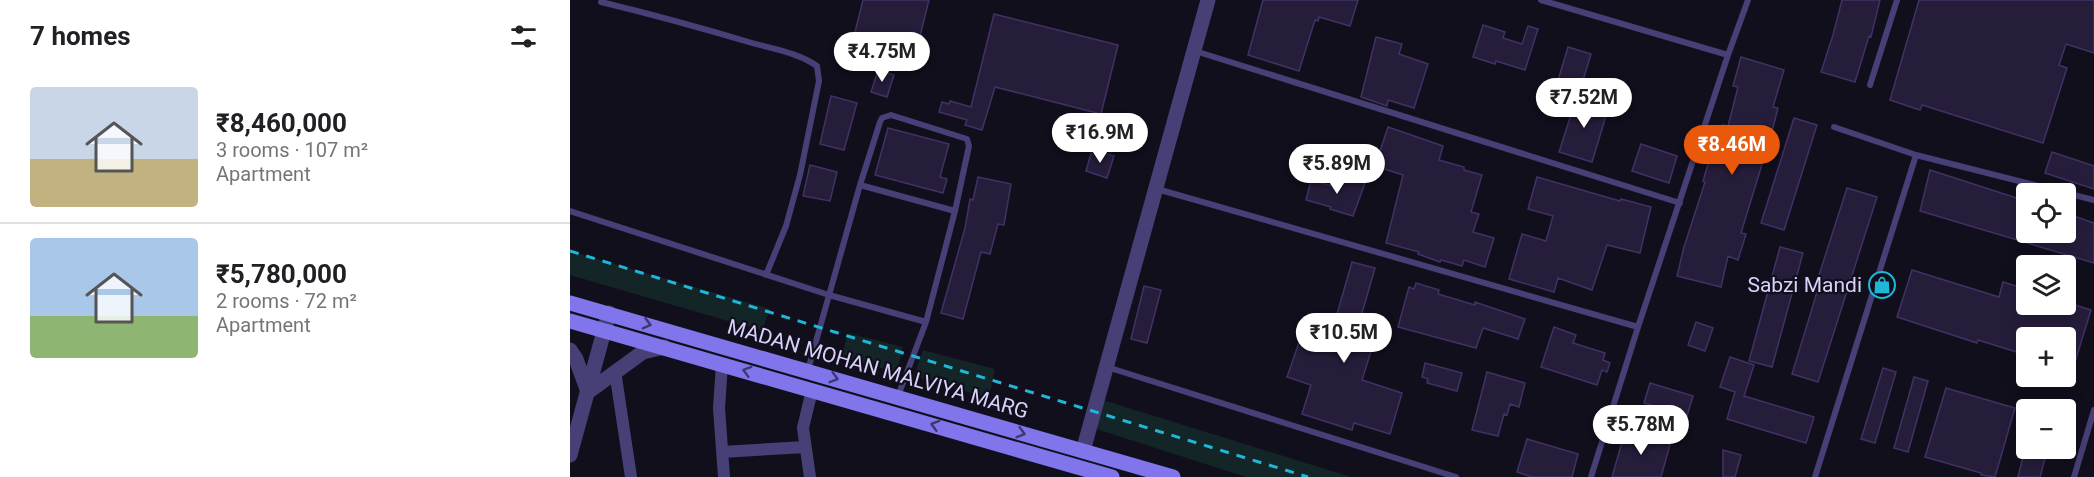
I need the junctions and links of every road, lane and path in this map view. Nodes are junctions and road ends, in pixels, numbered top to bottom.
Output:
1 (1208, 0) edge
2 (1541, 0) edge
3 (1748, 0) edge
4 (1897, 0) edge
5 (601, 2) dead end
6 (1195, 51) junction
7 (1728, 55) junction
8 (1870, 85) dead end
9 (1834, 127) dead end
10 (1916, 155) junction
11 (860, 184) junction
12 (1156, 189) junction
13 (2094, 200) edge
14 (1680, 203) junction
15 (570, 211) edge
16 (955, 211) junction
17 (766, 274) junction
18 (829, 295) junction
19 (570, 303) edge
20 (609, 314) junction
21 (570, 321) edge
22 (926, 322) junction
23 (1638, 327) junction
24 (604, 330) junction
25 (664, 347) junction
26 (570, 350) edge
27 (722, 364) junction
28 (1107, 367) junction
29 (808, 370) junction
30 (615, 371) junction
31 (812, 390) junction
32 (588, 392) junction
33 (898, 397) junction
34 (2094, 410) edge
35 (805, 447) junction
36 (1083, 451) junction
37 (723, 453) junction
38 (570, 456) edge
39 (1089, 474) edge
40 (631, 477) edge
41 (724, 477) edge
42 (810, 477) edge
43 (1112, 477) edge
44 (1173, 477) edge
45 (1456, 477) edge
46 (1592, 477) edge
47 (1815, 477) edge
48 (2074, 477) edge

1 - 6 street
2 - 7 lane
3 - 7 lane
4 - 8 lane
5 - 17 lane
6 - 12 street
6 - 14 lane
7 - 14 lane
9 - 10 lane
10 - 13 lane
10 - 47 lane
11 - 16 lane
11 - 16 lane
11 - 18 lane
12 - 23 lane
12 - 28 street
14 - 23 lane
15 - 17 lane
16 - 22 lane
17 - 18 lane
18 - 22 lane
18 - 29 lane
19 - 20 main road, MADAN MOHAN MALVIYA MARG
20 - 24 street
20 -> 29 main road, MADAN MOHAN MALVIYA MARG
21 - 24 main road, MADAN MOHAN MALVIYA MARG
22 - 33 lane
23 - 46 lane
24 - 25 main road, MADAN MOHAN MALVIYA MARG
24 - 32 street
25 - 27 main road, MADAN MOHAN MALVIYA MARG
25 - 30 street
26 - 32 street
31 -> 27 main road, MADAN MOHAN MALVIYA MARG
27 - 37 street
28 - 36 street
28 - 45 lane
29 -> 33 main road, MADAN MOHAN MALVIYA MARG
30 - 32 street
30 - 40 street
31 - 35 street
39 -> 31 main road, MADAN MOHAN MALVIYA MARG
32 - 38 street
33 -> 36 main road, MADAN MOHAN MALVIYA MARG
34 - 48 lane
35 - 37 street
35 - 42 street
36 - 44 main road, MADAN MOHAN MALVIYA MARG
37 - 41 street
39 - 43 main road, MADAN MOHAN MALVIYA MARG

